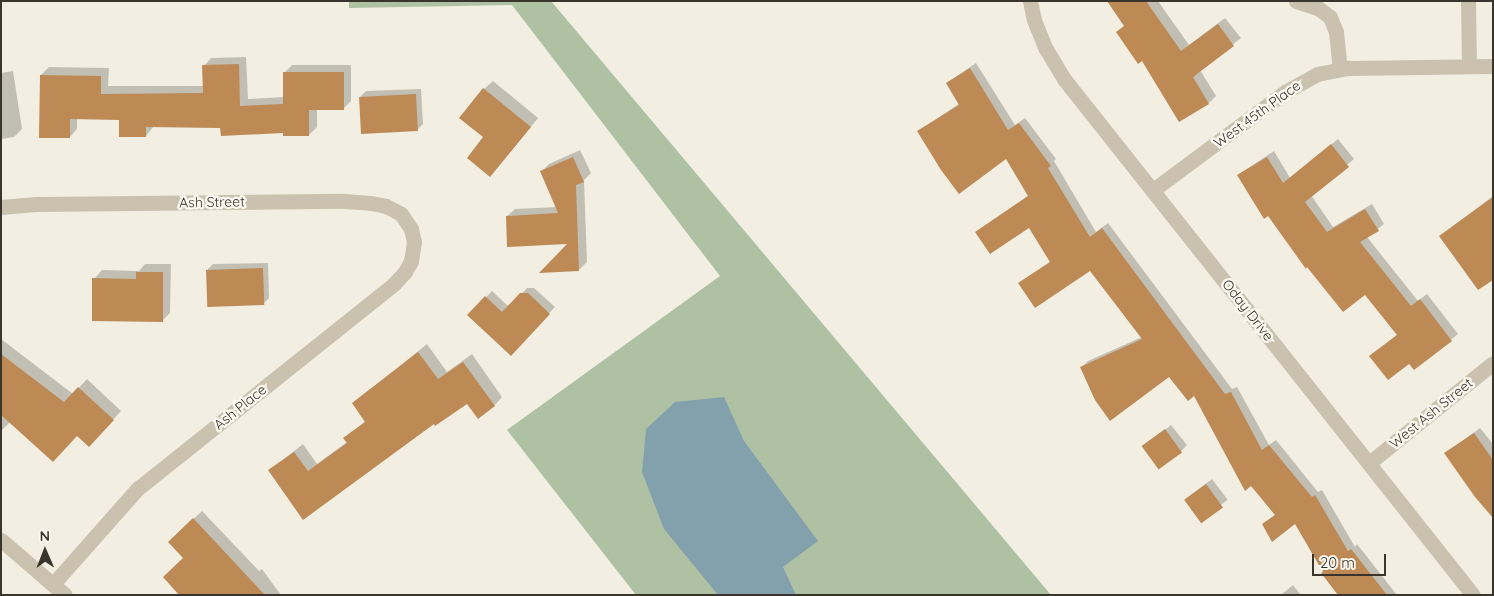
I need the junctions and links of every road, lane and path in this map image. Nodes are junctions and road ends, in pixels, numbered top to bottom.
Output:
1 (1030, 1) edge
2 (1296, 1) edge
3 (1468, 1) edge
4 (1469, 66) junction
5 (1493, 66) edge
6 (1340, 69) junction
7 (1153, 190) junction
8 (1, 207) edge
9 (411, 230) joint
10 (1493, 363) edge
11 (1369, 463) junction
12 (1, 540) edge
13 (53, 584) junction
14 (65, 595) edge
15 (1473, 595) edge

1 - 7 street, Oday Drive
2 - 6 street
3 - 4 street
4 - 5 street, West 45th Place
4 - 6 street, West 45th Place
6 - 7 street, West 45th Place
7 - 11 street, Oday Drive
8 - 9 street, Ash Street
9 - 13 street, Ash Place
10 - 11 street, West Ash Street
11 - 15 street, Oday Drive
12 - 13 street
13 - 14 street

